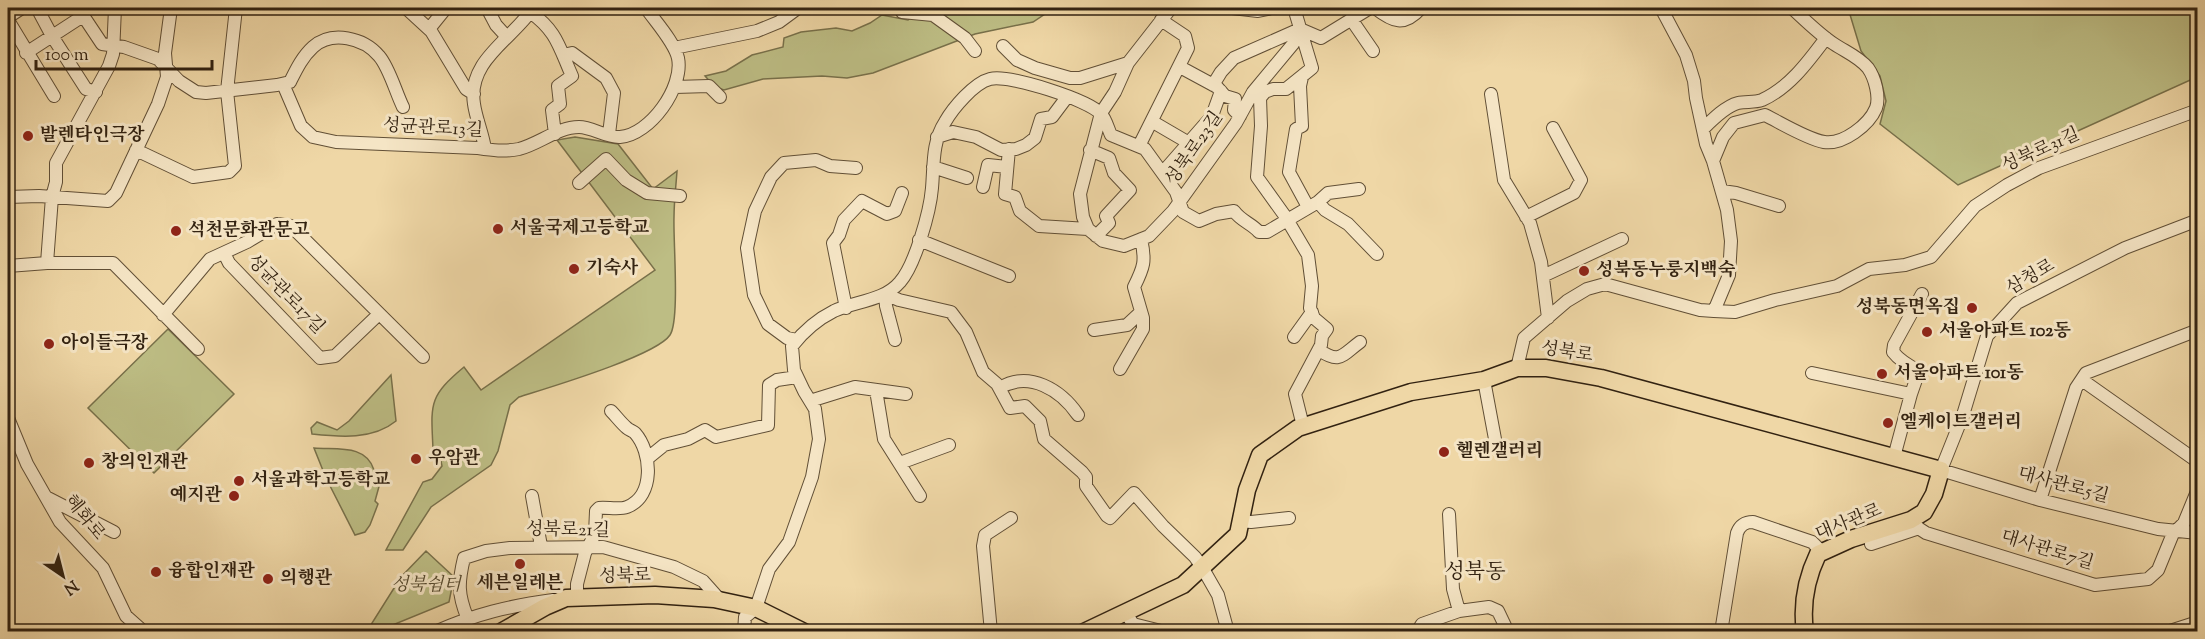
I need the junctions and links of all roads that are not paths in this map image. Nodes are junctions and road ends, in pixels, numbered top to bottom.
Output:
1 (22, 8) edge
2 (37, 8) edge
3 (115, 8) edge
4 (171, 8) edge
5 (236, 8) edge
6 (406, 8) edge
7 (446, 8) edge
8 (487, 8) edge
9 (646, 8) edge
10 (900, 8) edge
11 (1232, 8) edge
12 (1272, 8) edge
13 (1294, 8) edge
14 (1374, 8) edge
15 (1421, 8) edge
16 (1661, 8) edge
17 (531, 10) edge
18 (790, 10) edge
19 (1798, 10) edge
20 (81, 12) edge
21 (1165, 12) edge
22 (8, 19) edge
23 (1351, 19) junction
24 (429, 29) junction
25 (1300, 29) junction
26 (52, 36) junction
27 (507, 37) junction
28 (1826, 38) junction
29 (1003, 46) dead end
30 (113, 47) junction
31 (674, 48) junction
32 (975, 51) dead end
33 (1373, 51) dead end
34 (26, 53) junction
35 (562, 55) junction
36 (1128, 63) junction
37 (1179, 67) junction
38 (168, 69) junction
39 (1302, 77) junction
40 (283, 84) junction
41 (675, 87) junction
42 (1217, 88) junction
43 (227, 91) junction
44 (96, 92) junction
45 (474, 94) junction
46 (1491, 94) dead end
47 (54, 96) dead end
48 (720, 97) dead end
49 (1067, 97) junction
50 (403, 107) dead end
51 (2198, 110) edge
52 (1101, 113) junction
53 (1240, 116) junction
54 (1153, 122) junction
55 (1553, 128) dead end
56 (1704, 128) junction
57 (555, 134) junction
58 (609, 134) junction
59 (937, 137) junction
60 (1189, 144) junction
61 (1139, 146) junction
62 (485, 149) junction
63 (1009, 149) junction
64 (136, 150) junction
65 (1090, 150) junction
66 (1713, 161) junction
67 (933, 167) junction
68 (1008, 167) junction
69 (856, 168) dead end
70 (1163, 172) junction
71 (967, 178) dead end
72 (579, 183) dead end
73 (983, 187) dead end
74 (1359, 189) dead end
75 (1722, 191) junction
76 (902, 193) dead end
77 (680, 196) dead end
78 (8, 197) edge
79 (52, 197) junction
80 (1179, 202) junction
81 (1313, 204) junction
82 (1779, 206) dead end
83 (1526, 217) junction
84 (1287, 219) junction
85 (2198, 220) edge
86 (1092, 233) junction
87 (1141, 239) junction
88 (1622, 239) dead end
89 (919, 240) junction
90 (224, 253) junction
91 (1377, 254) dead end
92 (47, 262) junction
93 (8, 266) edge
94 (1009, 276) dead end
95 (1543, 276) junction
96 (885, 294) junction
97 (1922, 294) dead end
98 (846, 308) junction
99 (1714, 311) junction
100 (1141, 312) junction
101 (1312, 312) junction
102 (380, 314) junction
103 (163, 315) junction
104 (1548, 318) junction
105 (1094, 330) dead end
106 (2198, 330) edge
107 (1294, 337) dead end
108 (797, 340) junction
109 (895, 340) dead end
110 (1360, 342) dead end
111 (198, 349) dead end
112 (1319, 350) junction
113 (423, 357) dead end
114 (1517, 368) junction
115 (1120, 369) dead end
116 (1812, 373) dead end
117 (797, 377) junction
118 (1484, 380) junction
119 (2082, 380) junction
120 (1000, 388) junction
121 (876, 390) junction
122 (906, 394) dead end
123 (1911, 394) junction
124 (810, 401) junction
125 (610, 411) dead end
126 (1078, 415) dead end
127 (8, 418) edge
128 (1303, 426) junction
129 (1496, 439) dead end
130 (949, 445) dead end
131 (1894, 457) junction
132 (648, 458) junction
133 (900, 463) junction
134 (2198, 464) edge
135 (1941, 470) junction
136 (2198, 489) edge
137 (45, 496) junction
138 (532, 496) dead end
139 (920, 496) dead end
140 (2040, 500) junction
141 (1449, 514) dead end
142 (1011, 518) dead end
143 (1289, 518) dead end
144 (1241, 521) junction
145 (1915, 524) junction
146 (2175, 531) junction
147 (114, 532) dead end
148 (2198, 533) edge
149 (1871, 544) dead end
150 (541, 546) junction
151 (590, 546) junction
152 (1822, 552) junction
153 (1202, 567) junction
154 (571, 598) junction
155 (720, 600) junction
156 (756, 608) junction
157 (1459, 611) junction
158 (1126, 613) junction
159 (467, 617) junction
160 (2198, 622) edge
161 (144, 632) edge
162 (435, 632) edge
163 (501, 632) edge
164 (744, 632) edge
165 (804, 632) edge
166 (991, 632) edge
167 (1084, 632) edge
168 (1165, 632) edge
169 (1228, 632) edge
170 (1417, 632) edge
171 (1508, 632) edge
172 (1721, 632) edge
173 (1805, 632) edge
174 (2167, 632) edge

1 - 22 street
2 - 26 street
3 - 30 street
4 - 38 street
5 - 43 street
6 - 24 street
7 - 24 street
8 - 27 street
9 - 31 street
10 - 32 street
11 - 12 street
13 - 25 street
14 - 15 street
14 - 23 street
16 - 56 street
17 - 27 street
17 - 35 street
18 - 31 street
19 - 28 street
20 - 26 street
20 - 30 street
21 - 36 street
21 - 37 street
22 - 34 street
23 - 25 street
23 - 33 street
24 - 45 street
25 - 39 street
25 - 42 street, 성북로23길
25 - 53 street, 성북로23길
26 - 34 street
26 - 44 street
27 - 45 street
28 - 56 street
28 - 66 street
29 - 36 street
30 - 38 street
30 - 44 street
31 - 41 street, 성균관로13길
34 - 47 street
35 - 57 street
35 - 58 street
36 - 52 street
37 - 42 street, 성북로23길
37 - 54 street
38 - 43 street
38 - 64 street
39 - 81 street
39 - 84 street
40 - 43 street
40 - 50 street, 성균관로13길
40 - 62 street, 성균관로13길
41 - 48 street
41 - 58 street, 성균관로13길
42 - 53 street, 성북로23길
42 - 60 street, 성북로23길
43 - 64 street
44 - 79 street
45 - 62 street
46 - 83 street
49 - 52 street
49 - 59 street
49 - 63 street
51 - 99 street, 성북로31길
52 - 61 street, 성북로23길
52 - 65 street
53 - 80 street, 성북로23길
54 - 60 street, 성북로23길
54 - 61 street
55 - 83 street
56 - 66 street
57 - 58 street, 성균관로13길
57 - 62 street, 성균관로13길
59 - 63 street
59 - 67 street
60 - 70 street, 성북로23길
61 - 70 street, 성북로23길
63 - 68 street
64 - 79 street
65 - 86 street
65 - 86 street
66 - 75 street
67 - 71 street
67 - 89 street
68 - 73 street
68 - 86 street
69 - 108 street
70 - 80 street, 성북로23길
72 - 77 street
74 - 81 street
75 - 82 street
75 - 99 street
76 - 98 street
78 - 79 street
79 - 92 street
80 - 84 street, 성북로23길
80 - 87 street, 성북로23길
81 - 84 street
81 - 91 street
83 - 95 street
84 - 101 street
85 - 135 street, 삼청로
86 - 87 street
87 - 100 street
88 - 95 street
89 - 94 street
89 - 96 street
90 - 102 street, 성균관로17길
90 - 102 street, 성균관로17길
90 - 103 street, 성균관로17길
92 - 93 street
92 - 103 street
95 - 104 street
96 - 98 street
96 - 109 street
96 - 120 street
97 - 123 street
98 - 108 street
99 - 104 street, 성북로31길
100 - 105 street
100 - 115 street
101 - 107 street
101 - 112 street
102 - 113 street, 성균관로17길
103 - 111 street
104 - 114 street, 성북로31길
106 - 119 street
108 - 117 street
110 - 112 street
112 - 128 street
114 - 118 main road, 성북로
114 - 131 main road, 성북로
116 - 123 street
117 - 124 street
117 - 132 street
118 - 128 main road, 성북로
118 - 129 street
119 - 134 street
119 - 140 street
120 - 126 street
120 - 153 street
121 - 122 street
121 - 124 street
121 - 133 street
123 - 131 street
124 - 156 street
125 - 132 street
127 - 137 street, 혜화로
128 - 144 main road, 성북로
130 - 133 street
131 - 135 main road, 성북로
132 - 151 street
133 - 139 street
135 - 140 street, 대사관로5길
135 - 145 main road, 대사관로
136 - 146 street
137 - 147 street
137 - 161 street, 혜화로
138 - 150 street
140 - 146 street, 대사관로5길
141 - 157 street
142 - 166 street
143 - 144 street
144 - 153 main road, 성북로
145 - 146 street, 대사관로7길
145 - 149 street
145 - 152 main road, 대사관로
146 - 148 street, 대사관로5길
150 - 151 street, 성북로21길
150 - 159 street, 성북로21길
151 - 154 street
151 - 155 street, 성북로21길
152 - 172 street
152 - 173 main road, 대사관로
153 - 158 main road, 성북로
153 - 169 street
154 - 155 main road, 성북로
154 - 159 street
154 - 163 main road, 성북로
155 - 156 main road, 성북로
156 - 164 street
156 - 165 main road, 성북로
157 - 170 street
157 - 171 street
158 - 167 main road, 성북로
158 - 168 street
159 - 162 street
160 - 174 street

